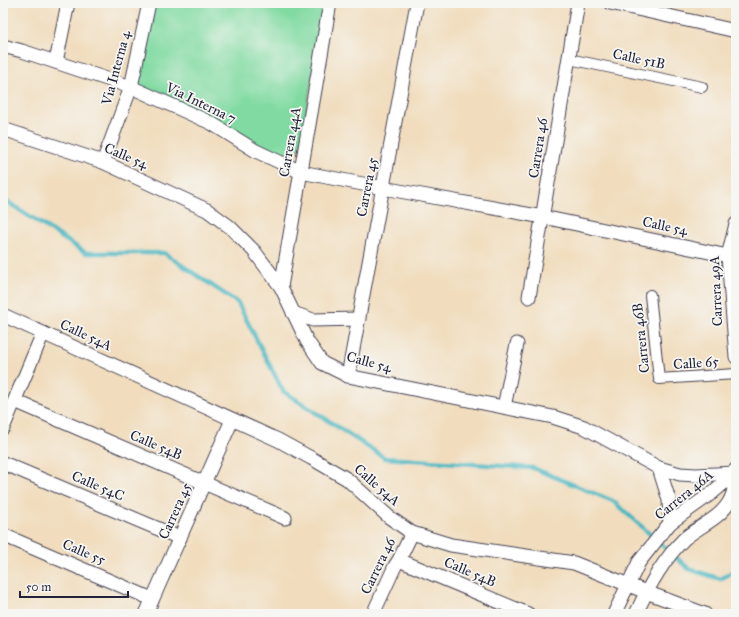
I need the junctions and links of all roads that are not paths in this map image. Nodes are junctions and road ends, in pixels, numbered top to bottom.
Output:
1 (68, 3) edge
2 (149, 3) edge
3 (330, 3) edge
4 (417, 3) edge
5 (578, 3) edge
6 (610, 3) edge
7 (736, 31) edge
8 (3, 46) edge
9 (569, 59) junction
10 (56, 62) junction
11 (131, 87) junction
12 (702, 87) dead end
13 (3, 129) edge
14 (103, 162) junction
15 (301, 172) junction
16 (383, 188) junction
17 (543, 217) junction
18 (736, 224) edge
19 (728, 256) junction
20 (281, 287) junction
21 (650, 294) dead end
22 (529, 297) dead end
23 (293, 313) junction
24 (3, 315) edge
25 (358, 319) junction
26 (44, 333) junction
27 (517, 344) dead end
28 (736, 357) edge
29 (736, 374) edge
30 (348, 376) junction
31 (659, 379) joint
32 (15, 401) junction
33 (504, 407) junction
34 (232, 420) junction
35 (3, 428) edge
36 (3, 463) edge
37 (659, 468) junction
38 (736, 469) edge
39 (205, 483) junction
40 (285, 518) dead end
41 (670, 524) junction
42 (412, 533) junction
43 (3, 535) edge
44 (180, 538) junction
45 (399, 560) junction
46 (627, 584) junction
47 (646, 592) junction
48 (152, 599) junction
49 (146, 614) edge
50 (373, 614) edge
51 (528, 614) edge
52 (614, 614) edge
53 (636, 614) edge
54 (705, 614) edge

1 - 10 street
2 - 11 street, Via Interna 4
3 - 15 street, Carrera 44A
4 - 16 street, Carrera 45
5 - 9 street, Carrera 46
6 - 7 street
8 - 10 street, Via Interna 7
9 - 12 street, Calle 51B
9 - 17 street, Carrera 46
10 - 11 street, Via Interna 7
11 - 14 street, Via Interna 4
11 - 15 street, Via Interna 7
13 - 14 street, Calle 54
14 - 20 street, Calle 54
15 - 16 street, Via Interna 7
15 - 20 street, Carrera 44A
16 - 17 street, Calle 54
16 - 25 street, Carrera 45
17 - 19 street, Calle 54
17 - 22 street, Carrera 46
18 - 19 street, Carrera 49A
19 - 28 street, Carrera 49A
20 - 23 street, Calle 54
21 - 31 street, Carrera 46B
23 - 25 street
23 - 30 street, Calle 54
24 - 26 street
25 - 30 street, Carrera 45
26 - 32 street
26 - 34 street, Calle 54A
27 - 33 street
29 - 31 street, Calle 65
30 - 33 street, Calle 54
32 - 35 street
32 - 39 street, Calle 54B
33 - 37 street, Calle 54
34 - 39 street, Carrera 45
34 - 42 street, Calle 54A
36 - 44 street, Calle 54C
37 - 38 street, Calle 54
37 - 41 street
38 - 41 street, Carrera 46A
38 - 47 street, Carrera 46A
39 - 40 street, Calle 54B
39 - 44 street, Carrera 45
41 - 46 street, Carrera 46A
42 - 45 street, Carrera 46
42 - 46 street, Calle 54A
43 - 48 street, Calle 55
44 - 48 street, Carrera 45
45 - 50 street, Carrera 46
45 - 51 street, Calle 54B
46 - 47 street, Calle 54A
46 - 52 street, Carrera 46A
47 - 53 street, Carrera 46A
47 - 54 street, Calle 54A
48 - 49 street, Carrera 45

